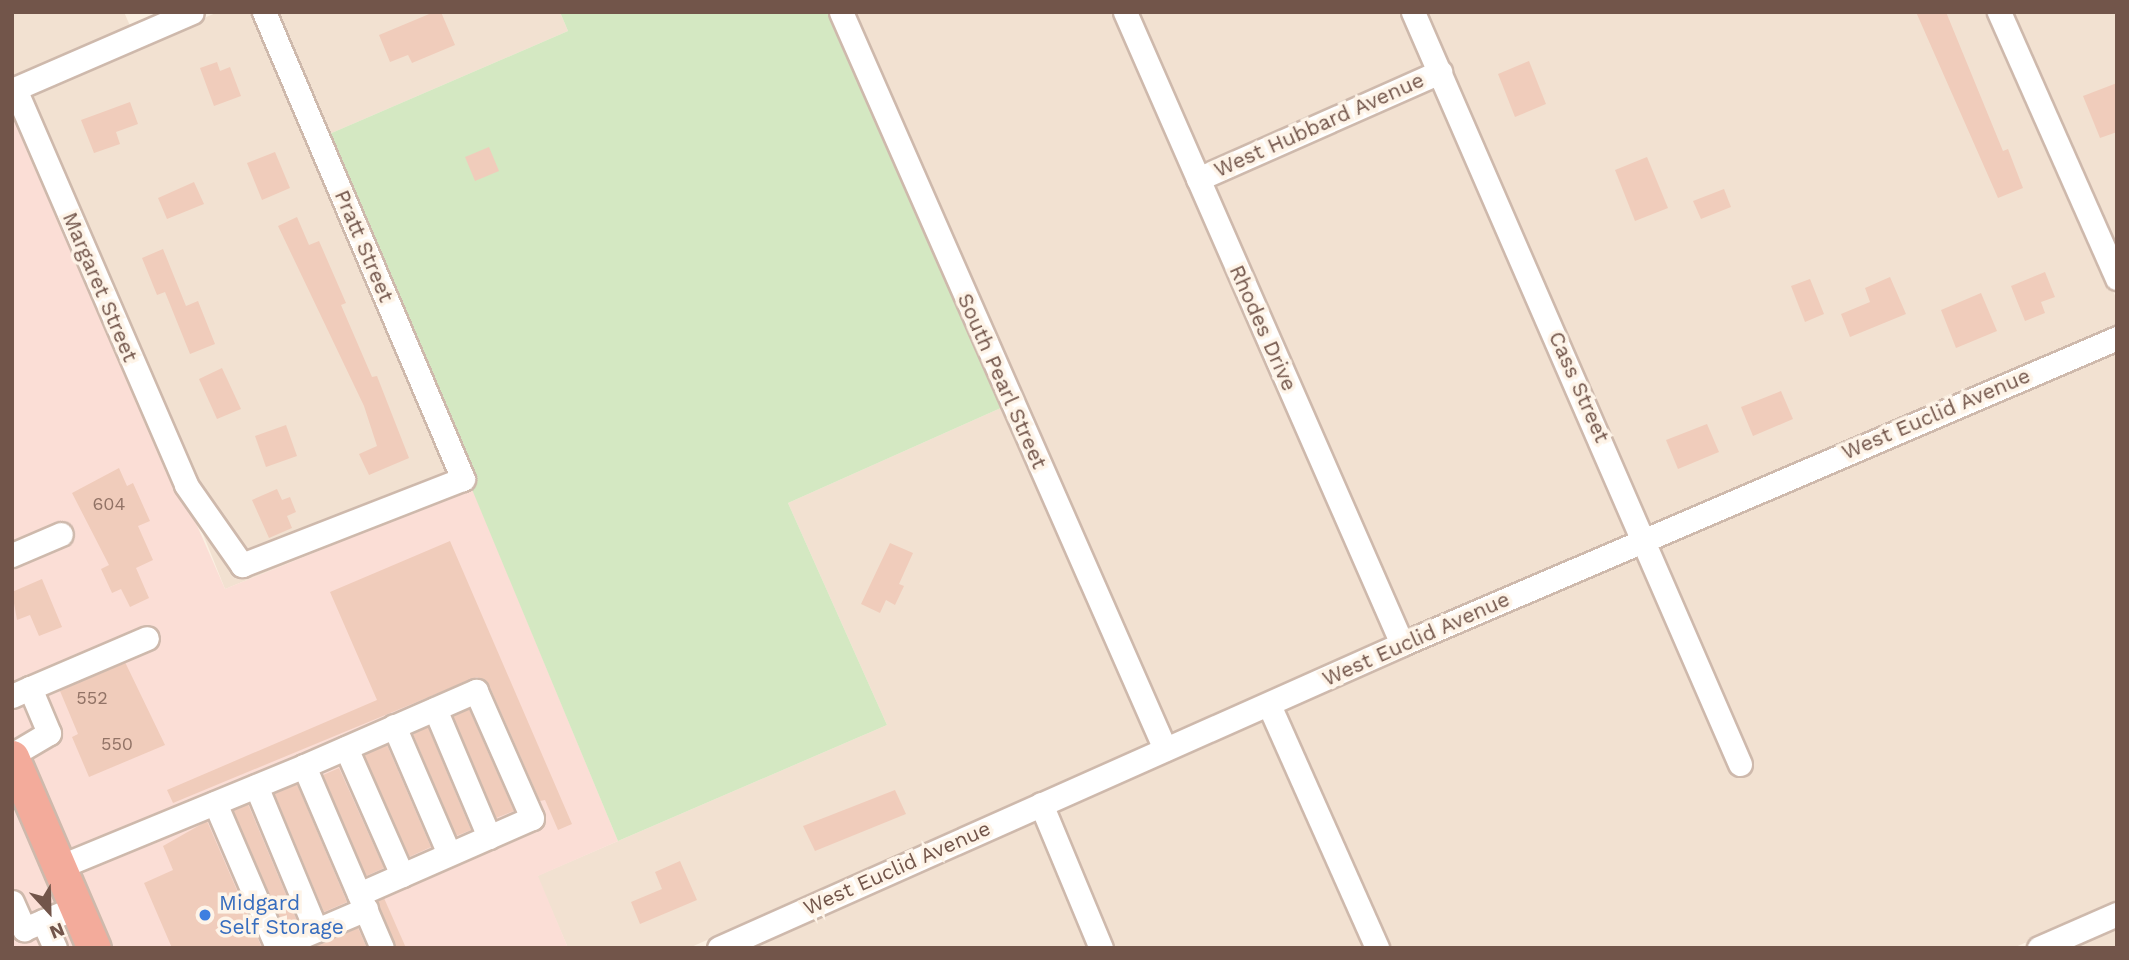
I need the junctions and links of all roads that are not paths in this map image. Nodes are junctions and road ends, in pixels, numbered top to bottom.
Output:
1 (192, 12) edge
2 (264, 12) edge
3 (841, 12) edge
4 (1125, 12) edge
5 (1413, 12) edge
6 (1999, 12) edge
7 (1440, 72) junction
8 (13, 89) edge
9 (1198, 179) junction
10 (2117, 278) edge
11 (2117, 338) edge
12 (463, 479) joint
13 (61, 534) dead end
14 (1646, 539) junction
15 (12, 555) edge
16 (147, 638) dead end
17 (1402, 644) junction
18 (21, 692) edge
19 (1269, 705) junction
20 (435, 709) junction
21 (394, 726) junction
22 (346, 748) junction
23 (1165, 749) junction
24 (12, 756) edge
25 (1740, 764) dead end
26 (304, 766) junction
27 (256, 786) junction
28 (19, 794) edge
29 (215, 803) junction
30 (1041, 804) junction
31 (489, 837) junction
32 (449, 855) junction
33 (59, 867) junction
34 (402, 875) junction
35 (362, 901) junction
36 (12, 902) edge
37 (77, 907) junction
38 (2117, 915) edge
39 (43, 921) junction
40 (316, 930) junction
41 (55, 948) edge
42 (94, 948) edge
43 (382, 948) edge
44 (719, 948) edge
45 (1101, 948) edge
46 (1377, 948) edge
47 (2039, 948) edge

1 - 8 street
2 - 12 street, Pratt Street
3 - 23 street, South Pearl Street
4 - 9 street, Rhodes Drive
5 - 7 street, Cass Street
6 - 10 street
7 - 9 street, West Hubbard Avenue
7 - 14 street, Cass Street
8 - 12 street, Margaret Street
9 - 17 street, Rhodes Drive
11 - 14 street, West Euclid Avenue
13 - 15 street
14 - 17 street, West Euclid Avenue
14 - 25 street, Cass Street
16 - 18 street
17 - 19 street, West Euclid Avenue
18 - 24 street
19 - 23 street, West Euclid Avenue
19 - 46 street
20 - 21 street
20 - 31 street
20 - 31 street
21 - 22 street
21 - 32 street
22 - 26 street
22 - 34 street
23 - 30 street, West Euclid Avenue
24 - 28 highway
26 - 27 street
26 - 35 street
27 - 29 street
27 - 40 street
28 - 33 highway
29 - 33 street
29 - 40 street
30 - 44 street, West Euclid Avenue
30 - 45 street
31 - 32 street
32 - 34 street
33 - 37 highway
34 - 35 street
35 - 40 street
35 - 43 street
36 - 39 street
37 - 39 street
37 - 42 highway
38 - 47 street
39 - 41 street

